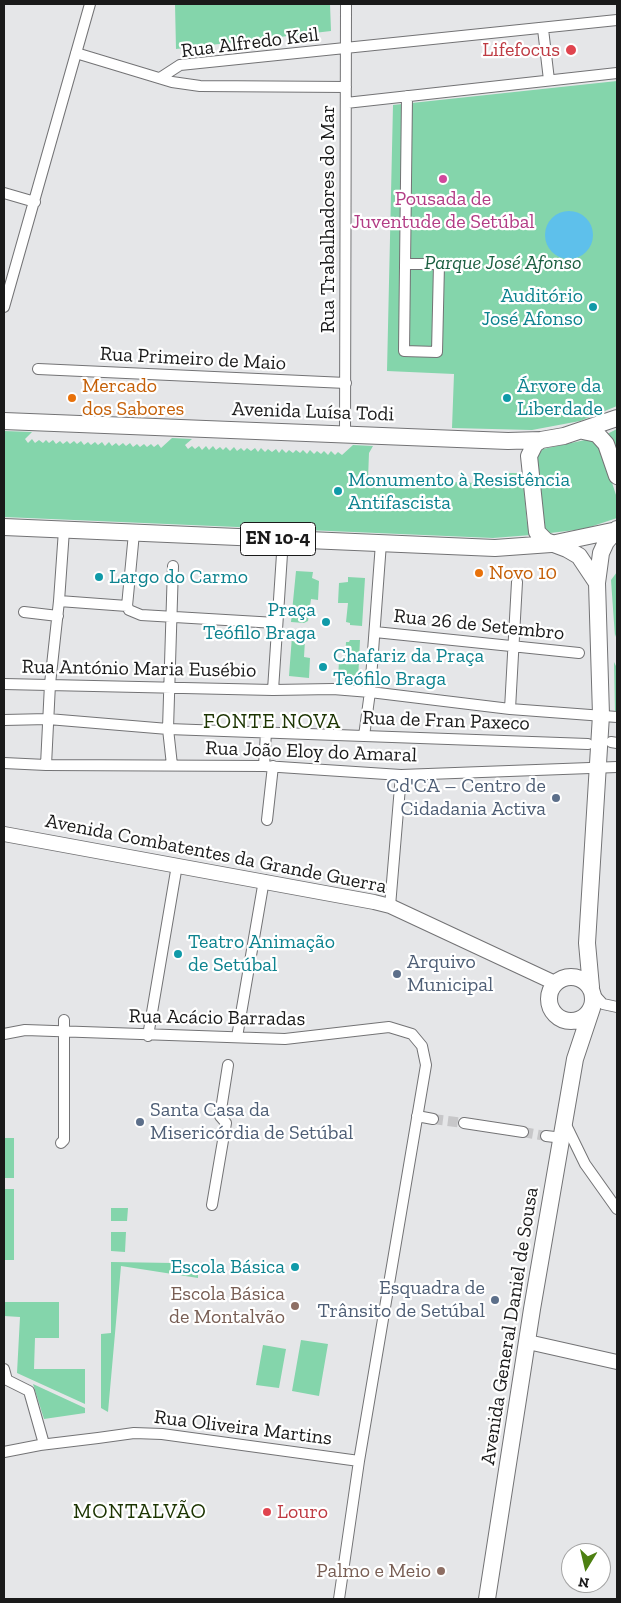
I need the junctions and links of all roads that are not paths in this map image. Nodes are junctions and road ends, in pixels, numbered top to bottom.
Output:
1 (90, 4) edge
2 (346, 4) edge
3 (617, 20) edge
4 (543, 29) junction
5 (346, 49) junction
6 (76, 54) junction
7 (617, 73) edge
8 (160, 78) junction
9 (549, 80) junction
10 (346, 87) junction
11 (407, 96) junction
12 (346, 103) junction
13 (4, 193) edge
14 (36, 202) junction
15 (406, 264) junction
16 (4, 307) edge
17 (38, 369) dead end
18 (346, 384) junction
19 (617, 418) edge
20 (4, 421) edge
21 (583, 431) junction
22 (346, 435) junction
23 (541, 440) junction
24 (617, 476) edge
25 (4, 527) edge
26 (64, 530) junction
27 (617, 531) edge
28 (134, 533) junction
29 (283, 539) junction
30 (381, 543) junction
31 (551, 544) junction
32 (173, 566) dead end
33 (517, 582) dead end
34 (597, 583) junction
35 (59, 601) junction
36 (128, 606) junction
37 (24, 612) dead end
38 (58, 616) junction
39 (172, 616) junction
40 (276, 623) junction
41 (375, 632) junction
42 (513, 646) junction
43 (578, 653) dead end
44 (4, 684) edge
45 (50, 684) junction
46 (169, 687) junction
47 (273, 690) junction
48 (370, 692) junction
49 (510, 709) junction
50 (609, 716) edge
51 (48, 719) junction
52 (4, 720) edge
53 (168, 729) junction
54 (266, 732) junction
55 (364, 736) junction
56 (588, 744) dead end
57 (4, 763) edge
58 (46, 765) junction
59 (172, 765) junction
60 (268, 766) junction
61 (599, 767) junction
62 (617, 767) edge
63 (401, 775) junction
64 (267, 820) dead end
65 (4, 834) edge
66 (177, 865) junction
67 (264, 880) junction
68 (390, 906) junction
69 (586, 943) junction
70 (558, 981) junction
71 (592, 996) junction
72 (617, 1008) edge
73 (554, 1014) junction
74 (64, 1020) dead end
75 (4, 1026) edge
76 (25, 1030) junction
77 (64, 1032) junction
78 (4, 1034) edge
79 (148, 1036) junction
80 (237, 1037) junction
81 (575, 1059) junction
82 (228, 1065) dead end
83 (418, 1116) junction
84 (433, 1119) tunnel mouth
85 (464, 1123) tunnel mouth
86 (523, 1132) tunnel mouth
87 (564, 1132) junction
88 (546, 1136) tunnel mouth
89 (61, 1143) dead end
90 (212, 1206) dead end
91 (617, 1209) edge
92 (528, 1342) junction
93 (617, 1362) edge
94 (4, 1369) edge
95 (44, 1444) junction
96 (4, 1452) edge
97 (359, 1461) junction
98 (339, 1599) edge
99 (486, 1599) edge

1 - 6 street
2 - 5 street, Rua Trabalhadores do Mar
3 - 4 street, Rua Alfredo Keil
4 - 5 street, Rua Alfredo Keil
4 - 9 street
5 - 8 street, Rua Alfredo Keil
5 - 10 street, Rua Trabalhadores do Mar
6 - 8 street
6 - 14 street
7 - 9 street
8 - 10 street
9 - 11 street
10 - 12 street, Rua Trabalhadores do Mar
11 - 12 street
11 - 15 street
12 - 18 street, Rua Trabalhadores do Mar
13 - 14 street
14 - 16 street
15 - 15 street
17 - 18 street, Rua Primeiro de Maio
18 - 22 street, Rua Trabalhadores do Mar
19 - 21 main road, Avenida Luísa Todi
20 - 22 main road, Avenida Luísa Todi
21 - 23 main road, Avenida Luísa Todi
21 - 24 main road
22 - 23 main road, Avenida Luísa Todi
23 - 31 main road
25 - 26 main road, EN 10-4
26 - 28 main road, EN 10-4
26 - 35 street
27 - 31 main road, EN 10-4
27 - 34 main road
28 - 29 main road, EN 10-4
28 - 36 street
29 - 30 main road, EN 10-4
29 - 40 street
30 - 31 main road, EN 10-4
30 - 41 street
31 - 34 main road
32 - 39 street
33 - 42 street
34 - 50 main road
35 - 36 street
35 - 38 street
36 - 39 street
37 - 38 street
38 - 45 street
39 - 40 street
39 - 46 street
40 - 47 street
41 - 42 street, Rua 26 de Setembro
41 - 48 street
42 - 43 street, Rua 26 de Setembro
42 - 49 street
44 - 45 street, Rua António Maria Eusébio
45 - 46 street, Rua António Maria Eusébio
45 - 51 street
46 - 47 street, Rua António Maria Eusébio
46 - 53 street
47 - 48 street
48 - 49 street
48 - 55 street
49 - 50 street
50 - 61 main road
51 - 52 street, Rua de Fran Paxeco
51 - 53 street, Rua de Fran Paxeco
51 - 58 street
53 - 54 street, Rua de Fran Paxeco
53 - 59 street
54 - 55 street, Rua de Fran Paxeco
54 - 60 street
55 - 56 street, Rua de Fran Paxeco
57 - 58 street, Rua João Eloy do Amaral
58 - 59 street, Rua João Eloy do Amaral
59 - 60 street, Rua João Eloy do Amaral
60 - 63 street, Rua João Eloy do Amaral
60 - 64 street
61 - 62 street, Rua João Eloy do Amaral
61 - 63 street, Rua João Eloy do Amaral
61 - 69 main road
63 - 68 street
65 - 66 main road, Avenida Combatentes da Grande Guerra
66 - 67 main road, Avenida Combatentes da Grande Guerra
66 - 79 street
67 - 68 main road, Avenida Combatentes da Grande Guerra
67 - 80 street
68 - 70 main road, Avenida Combatentes da Grande Guerra
69 - 70 main road
69 - 71 main road
70 - 71 main road
70 - 73 main road
71 - 72 street
71 - 73 main road
71 - 81 main road, Avenida General Daniel de Sousa
73 - 81 main road, Avenida General Daniel de Sousa
74 - 77 street
75 - 76 street
76 - 77 street, Rua Acácio Barradas
76 - 78 street, Rua Acácio Barradas
77 - 79 street, Rua Acácio Barradas
77 - 89 street
79 - 80 street, Rua Acácio Barradas
80 - 83 street, Rua Acácio Barradas
81 - 87 main road, Avenida General Daniel de Sousa
82 - 90 street
83 - 84 street
83 - 97 street
85 - 86 street
87 - 88 street
87 - 91 street
87 - 92 main road, Avenida General Daniel de Sousa
92 - 93 main road
92 - 99 main road, Avenida General Daniel de Sousa
94 - 95 street
95 - 96 street, Rua Oliveira Martins
95 - 97 street, Rua Oliveira Martins
97 - 98 street

